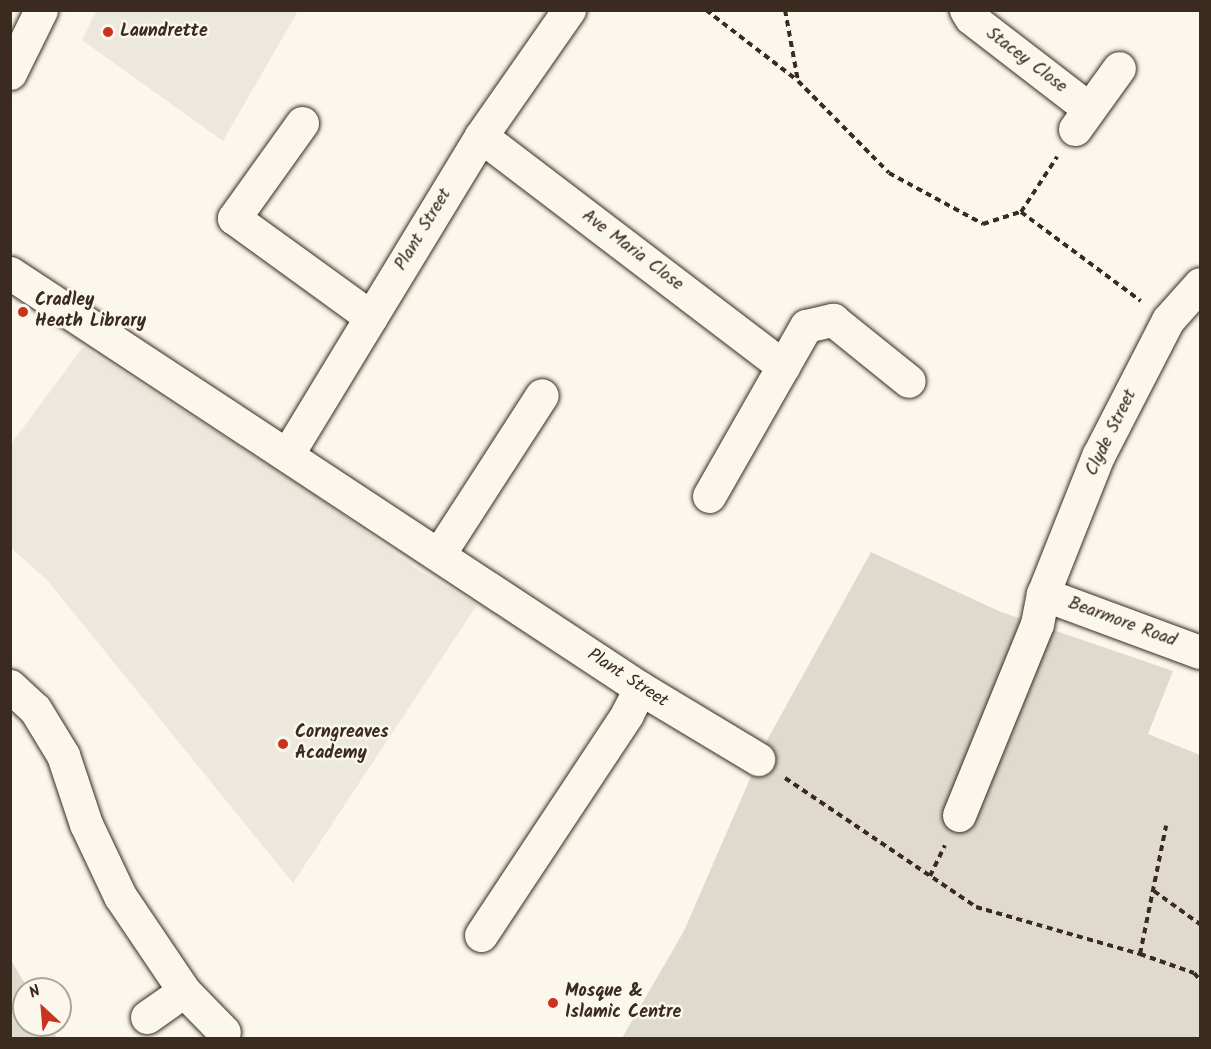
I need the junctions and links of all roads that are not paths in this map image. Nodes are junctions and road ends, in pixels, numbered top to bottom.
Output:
1 (41, 10) edge
2 (569, 10) edge
3 (966, 10) edge
4 (12, 67) edge
5 (1119, 68) dead end
6 (302, 123) dead end
7 (481, 136) junction
8 (10, 273) edge
9 (1200, 284) edge
10 (371, 317) junction
11 (783, 366) junction
12 (909, 381) dead end
13 (542, 395) dead end
14 (287, 455) junction
15 (708, 496) dead end
16 (440, 554) junction
17 (1043, 594) junction
18 (1200, 652) edge
19 (10, 686) edge
20 (640, 688) junction
21 (758, 759) road end
22 (959, 815) dead end
23 (481, 934) dead end
24 (184, 991) junction
25 (147, 1017) dead end
26 (224, 1032) dead end

1 - 4 street
2 - 7 street, Plant Street
3 - 5 street, Stacey Close
6 - 10 street
7 - 10 street, Plant Street
7 - 11 street, Ave Maria Close
8 - 14 street, Plant Street
9 - 17 street, Clyde Street
10 - 14 street, Plant Street
11 - 12 street
11 - 15 street
13 - 16 street
14 - 16 street, Plant Street
16 - 20 street, Plant Street
17 - 18 street, Bearmore Road
17 - 22 street, Clyde Street
19 - 24 street
20 - 21 street, Plant Street
20 - 23 street
24 - 25 street
24 - 26 street

